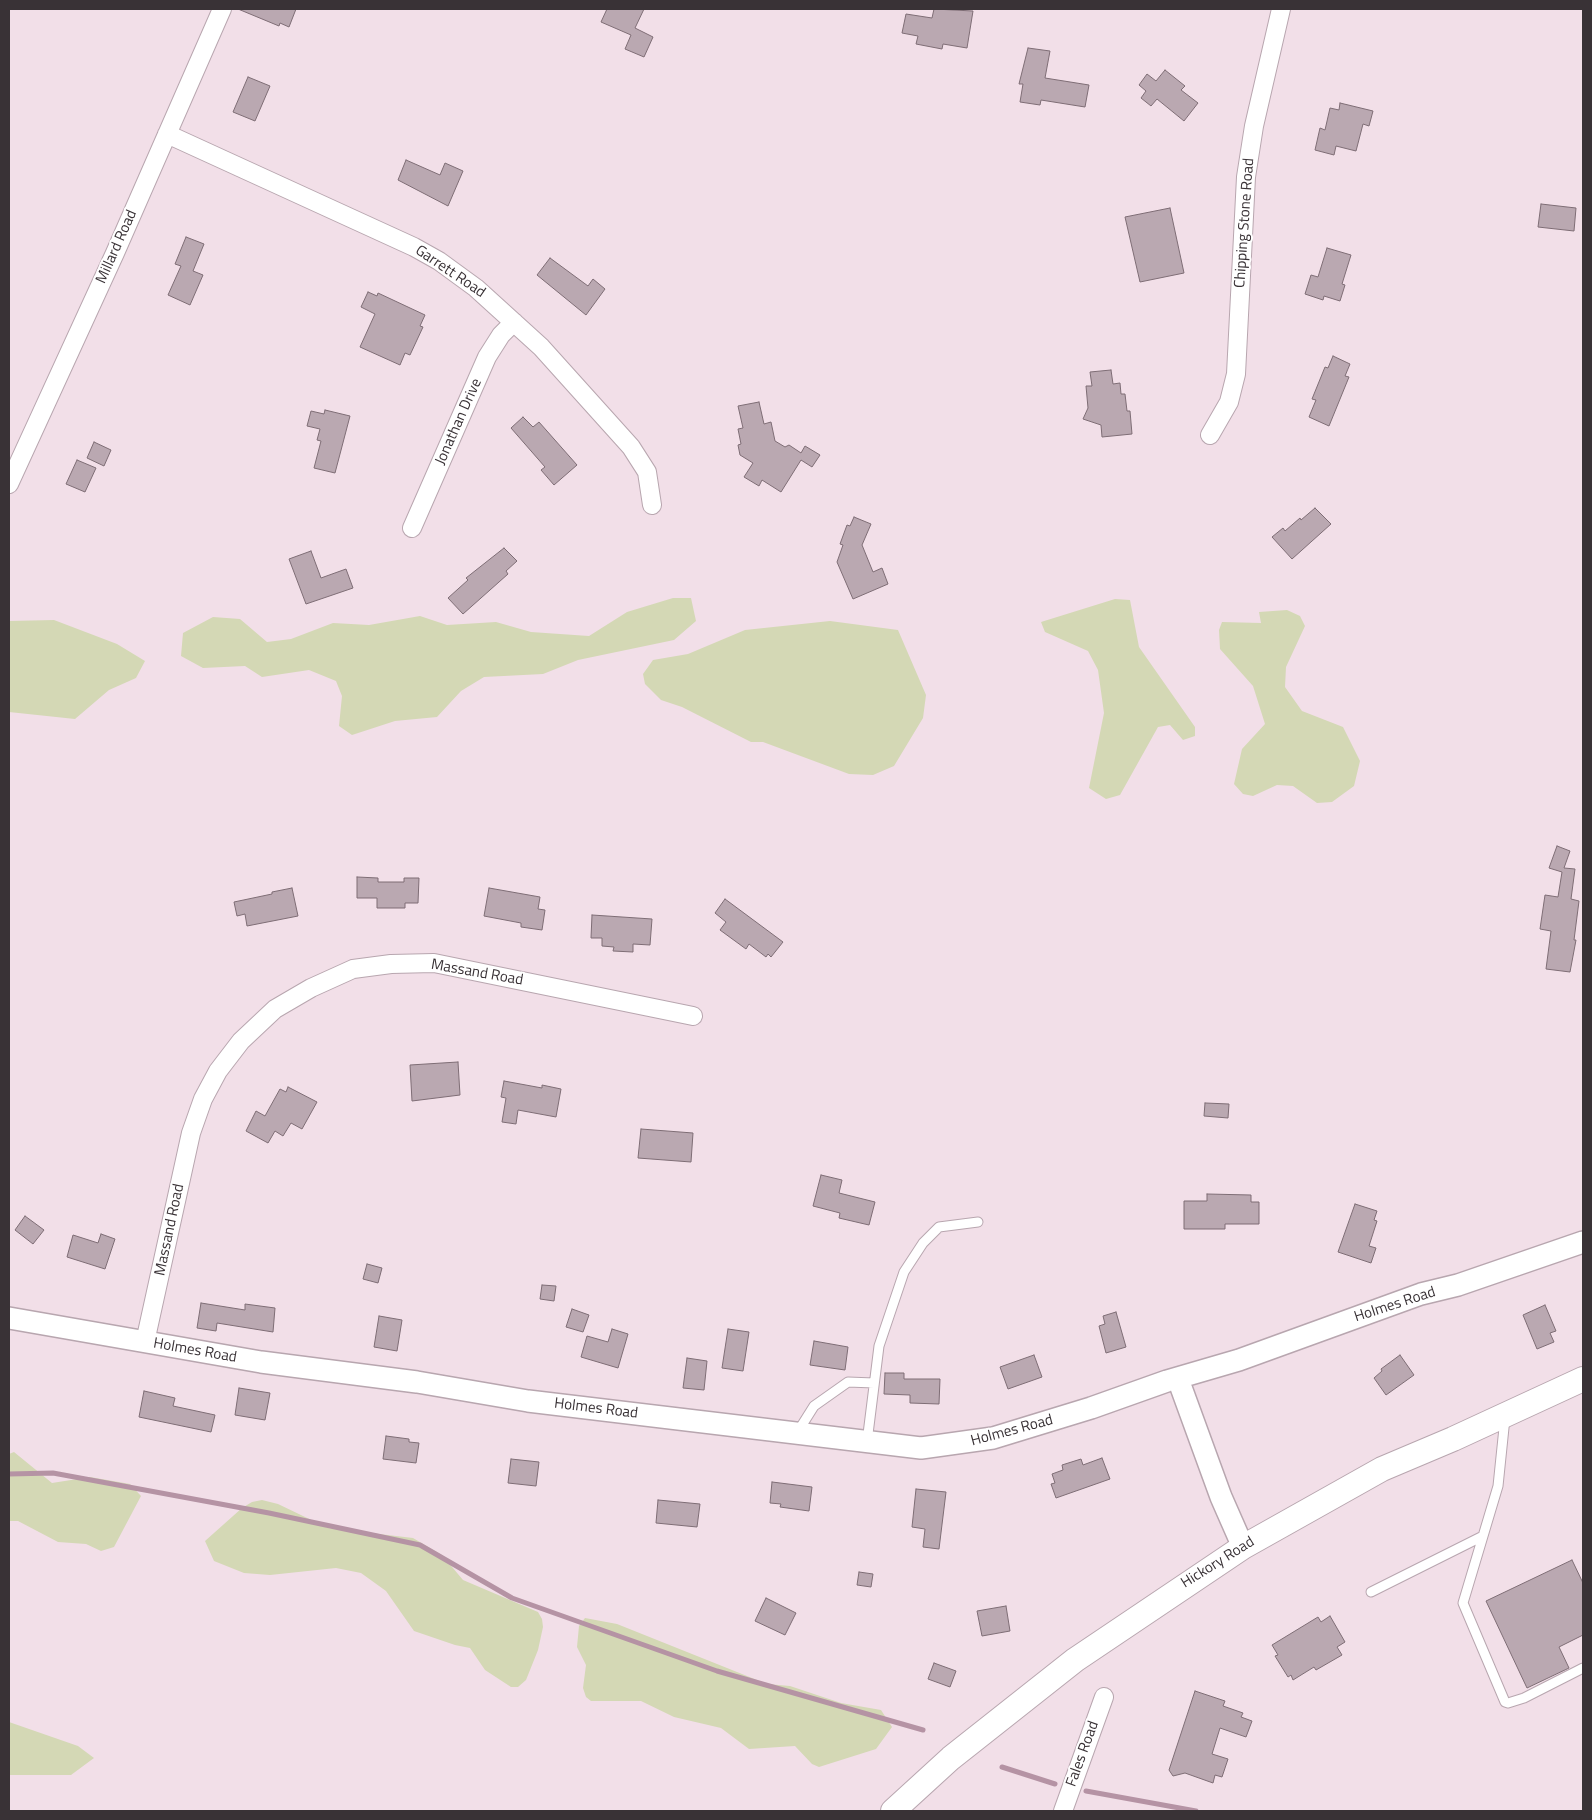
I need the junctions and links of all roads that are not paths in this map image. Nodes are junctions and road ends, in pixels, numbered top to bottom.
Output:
1 (222, 9) edge
2 (1281, 9) edge
3 (167, 134) junction
4 (514, 322) junction
5 (1210, 435) dead end
6 (9, 484) edge
7 (652, 505) dead end
8 (412, 528) dead end
9 (693, 1016) dead end
10 (978, 1222) dead end
11 (1583, 1242) edge
12 (9, 1318) edge
13 (145, 1342) junction
14 (1178, 1379) junction
15 (1583, 1379) edge
16 (874, 1383) junction
17 (1505, 1415) junction
18 (797, 1433) junction
19 (867, 1442) junction
20 (1483, 1536) junction
21 (1243, 1547) junction
22 (1371, 1592) dead end
23 (1583, 1668) edge
24 (1104, 1697) dead end
25 (893, 1811) edge
26 (1063, 1811) edge

1 - 3 street, Millard Road
2 - 5 street, Chipping Stone Road
3 - 4 street, Garrett Road
3 - 6 street, Millard Road
4 - 7 street, Garrett Road
4 - 8 street, Jonathan Drive
9 - 13 street, Massand Road
10 - 16 lane
11 - 14 street, Holmes Road
12 - 13 street, Holmes Road
13 - 18 street, Holmes Road
14 - 19 street, Holmes Road
14 - 21 street
15 - 17 main road, Hickory Road
16 - 18 lane
16 - 19 lane
17 - 20 lane
17 - 21 main road, Hickory Road
18 - 19 street, Holmes Road
20 - 22 lane
20 - 23 lane
21 - 25 main road, Hickory Road
24 - 26 street, Fales Road

